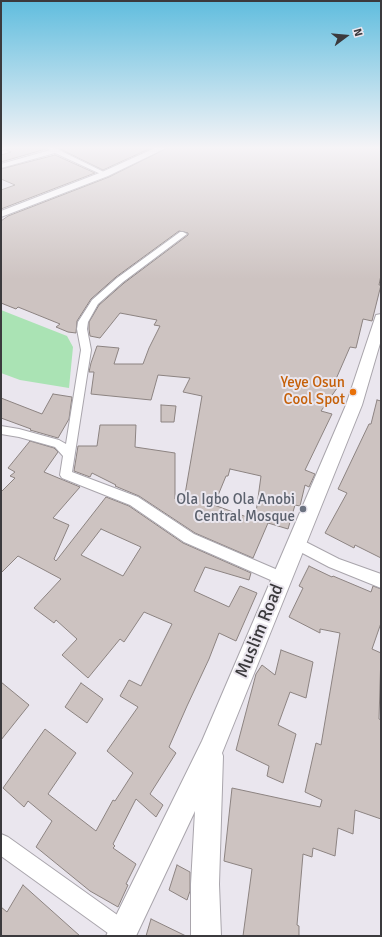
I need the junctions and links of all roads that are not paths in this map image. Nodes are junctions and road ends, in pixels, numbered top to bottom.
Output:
1 (59, 192) edge
2 (1, 214) edge
3 (183, 234) dead end
4 (381, 318) edge
5 (377, 345) edge
6 (1, 430) edge
7 (70, 456) junction
8 (296, 542) junction
9 (282, 579) junction
10 (381, 581) edge
11 (211, 750) junction
12 (1, 844) edge
13 (122, 934) edge
14 (206, 936) edge

1 - 2 street
3 - 7 street
4 - 5 street, Muslim Road
5 - 8 street, Muslim Road
6 - 7 street
7 - 9 street
8 - 9 street, Muslim Road
8 - 10 street
9 - 11 street, Muslim Road
11 - 13 street, Muslim Road
11 - 14 street
12 - 13 street

